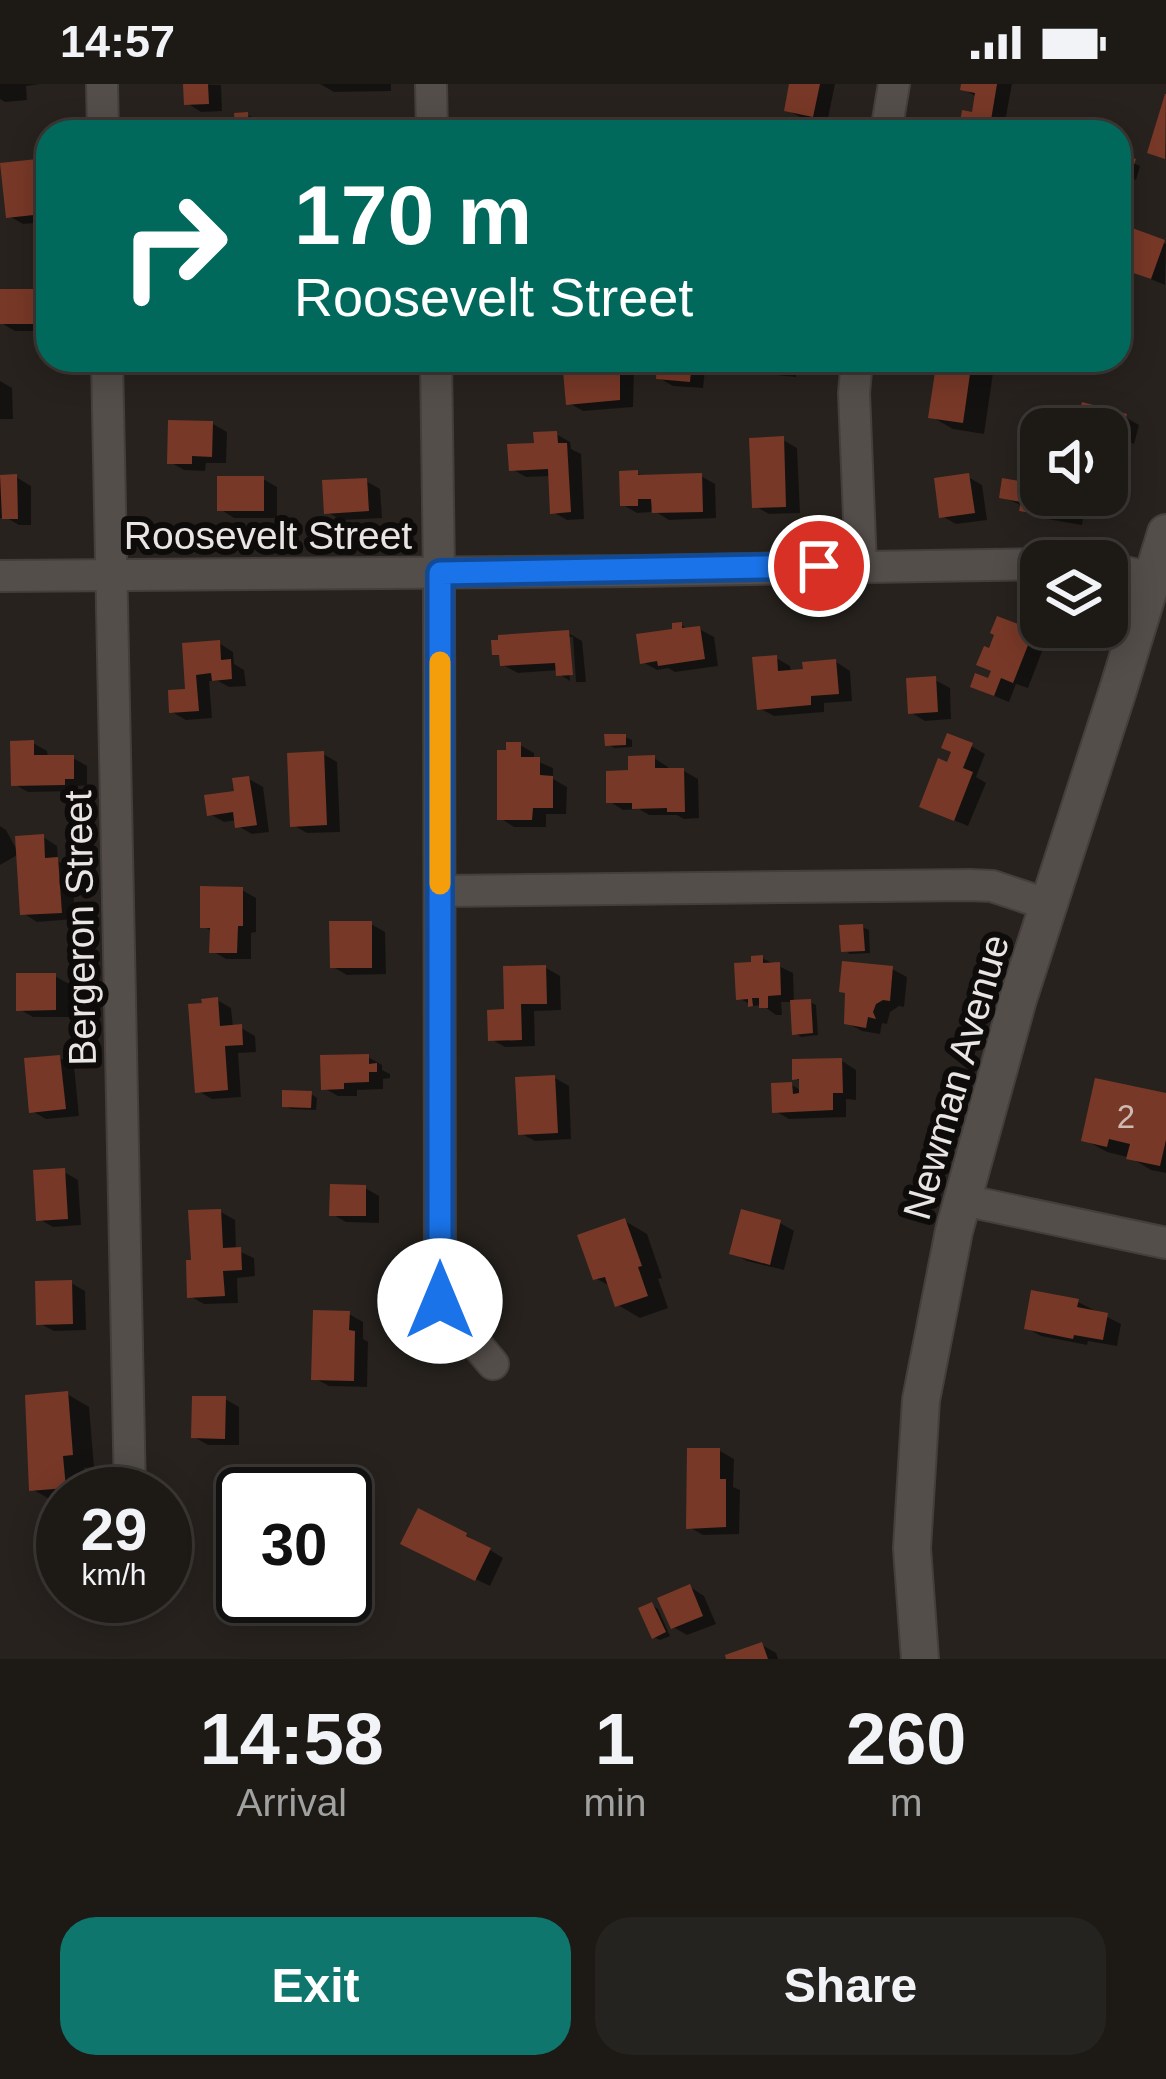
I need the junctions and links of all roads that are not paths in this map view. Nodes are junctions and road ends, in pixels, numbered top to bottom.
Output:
1 (102, 84) edge
2 (431, 84) edge
3 (894, 84) edge
4 (103, 120) edge
5 (432, 120) edge
6 (888, 120) edge
7 (107, 372) edge
8 (436, 372) edge
9 (856, 372) edge
10 (1166, 532) edge
11 (1020, 563) edge
12 (861, 566) junction
13 (440, 573) junction
14 (1128, 573) edge
15 (112, 575) junction
16 (0, 576) edge
17 (1152, 578) junction
18 (440, 891) junction
19 (1049, 905) junction
20 (963, 1200) junction
21 (1166, 1243) edge
22 (493, 1364) dead end
23 (129, 1467) edge
24 (920, 1659) edge

1 - 4 street
2 - 5 street
3 - 6 street
7 - 15 street, Bergeron Street
8 - 13 street
9 - 12 street
10 - 17 main road, Newman Avenue
11 - 12 street, Roosevelt Street
12 - 13 street, Roosevelt Street
13 - 15 street, Roosevelt Street
13 - 18 street
14 - 17 street
15 - 16 street, Roosevelt Street
15 - 23 street, Bergeron Street
17 - 19 main road, Newman Avenue
18 - 19 street
18 - 22 street
19 - 20 main road, Newman Avenue
20 - 21 street
20 - 24 main road, Newman Avenue

